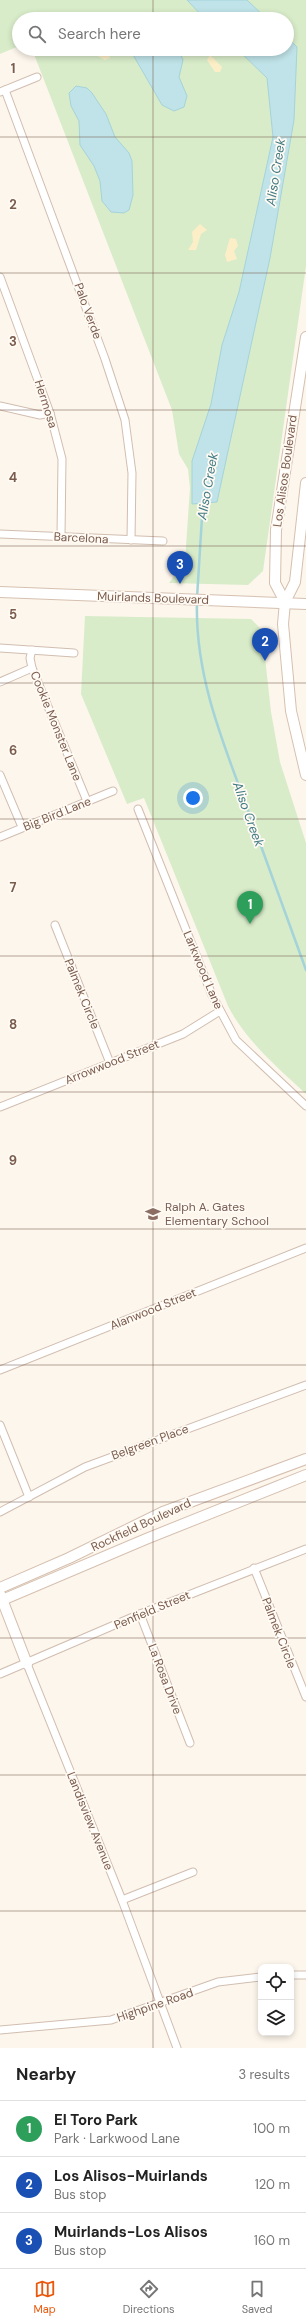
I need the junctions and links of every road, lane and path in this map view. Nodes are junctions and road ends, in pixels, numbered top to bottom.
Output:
1 (37, 77) dead end
2 (3, 91) edge
3 (0, 277) edge
4 (306, 338) edge
5 (0, 406) edge
6 (50, 413) junction
7 (306, 483) edge
8 (0, 534) edge
9 (61, 536) junction
10 (131, 540) junction
11 (162, 542) dead end
12 (0, 592) edge
13 (285, 602) junction
14 (306, 604) edge
15 (0, 648) edge
16 (32, 650) junction
17 (74, 653) dead end
18 (32, 668) junction
19 (0, 682) edge
20 (0, 775) edge
21 (306, 775) edge
22 (113, 791) dead end
23 (87, 802) junction
24 (138, 809) dead end
25 (22, 828) junction
26 (0, 836) edge
27 (55, 925) dead end
28 (220, 1011) junction
29 (110, 1063) junction
30 (306, 1106) edge
31 (0, 1107) edge
32 (306, 1248) edge
33 (0, 1370) edge
34 (306, 1385) edge
35 (0, 1425) edge
36 (306, 1459) edge
37 (306, 1475) edge
38 (29, 1497) junction
39 (0, 1512) edge
40 (306, 1549) edge
41 (254, 1568) junction
42 (0, 1588) edge
43 (1, 1598) edge
44 (140, 1614) junction
45 (27, 1664) junction
46 (0, 1674) edge
47 (306, 1697) edge
48 (190, 1743) dead end
49 (193, 1872) dead end
50 (122, 1900) junction
51 (294, 1975) edge
52 (306, 1975) edge
53 (258, 1977) edge
54 (162, 2003) junction
55 (0, 2030) edge
56 (177, 2048) edge

1 - 2 street
2 - 10 street, Palo Verde
3 - 6 street, Hermosa
4 - 13 main road, Los Alisos Boulevard
5 - 6 street
6 - 9 street, Hermosa
7 - 13 main road, Los Alisos Boulevard
8 - 9 street, Barcelona
9 - 10 street, Barcelona
10 - 11 street, Barcelona
12 - 13 main road, Muirlands Boulevard
13 - 14 main road, Muirlands Boulevard
13 - 21 main road, Los Alisos Boulevard
15 - 16 street
16 - 17 street
16 - 18 street, Cookie Monster Lane
18 - 19 street
18 - 23 street, Cookie Monster Lane
20 - 25 street
22 - 23 street, Big Bird Lane
23 - 25 street, Big Bird Lane
24 - 28 street, Larkwood Lane
25 - 26 street, Big Bird Lane
27 - 29 street, Palmek Circle
28 - 29 street, Arrowwood Street
28 - 30 street, Larkwood Lane
29 - 31 street, Arrowwood Street
32 - 33 street, Alanwood Street
34 - 38 street, Belgreen Place
35 - 38 street
36 - 42 main road, Rockfield Boulevard
37 - 43 main road, Rockfield Boulevard
38 - 39 street, Belgreen Place
40 - 41 street, Penfield Street
41 - 44 street, Penfield Street
41 - 47 street, Palmek Circle
43 - 45 main road, Landisview Avenue
44 - 45 street, Penfield Street
44 - 48 street, La Rosa Drive
45 - 46 street, Penfield Street
45 - 50 street, Landisview Avenue
49 - 50 street
50 - 54 street, Landisview Avenue
51 - 52 street
53 - 54 street, Highpine Road
54 - 55 street, Highpine Road
54 - 56 street, Landisview Avenue

